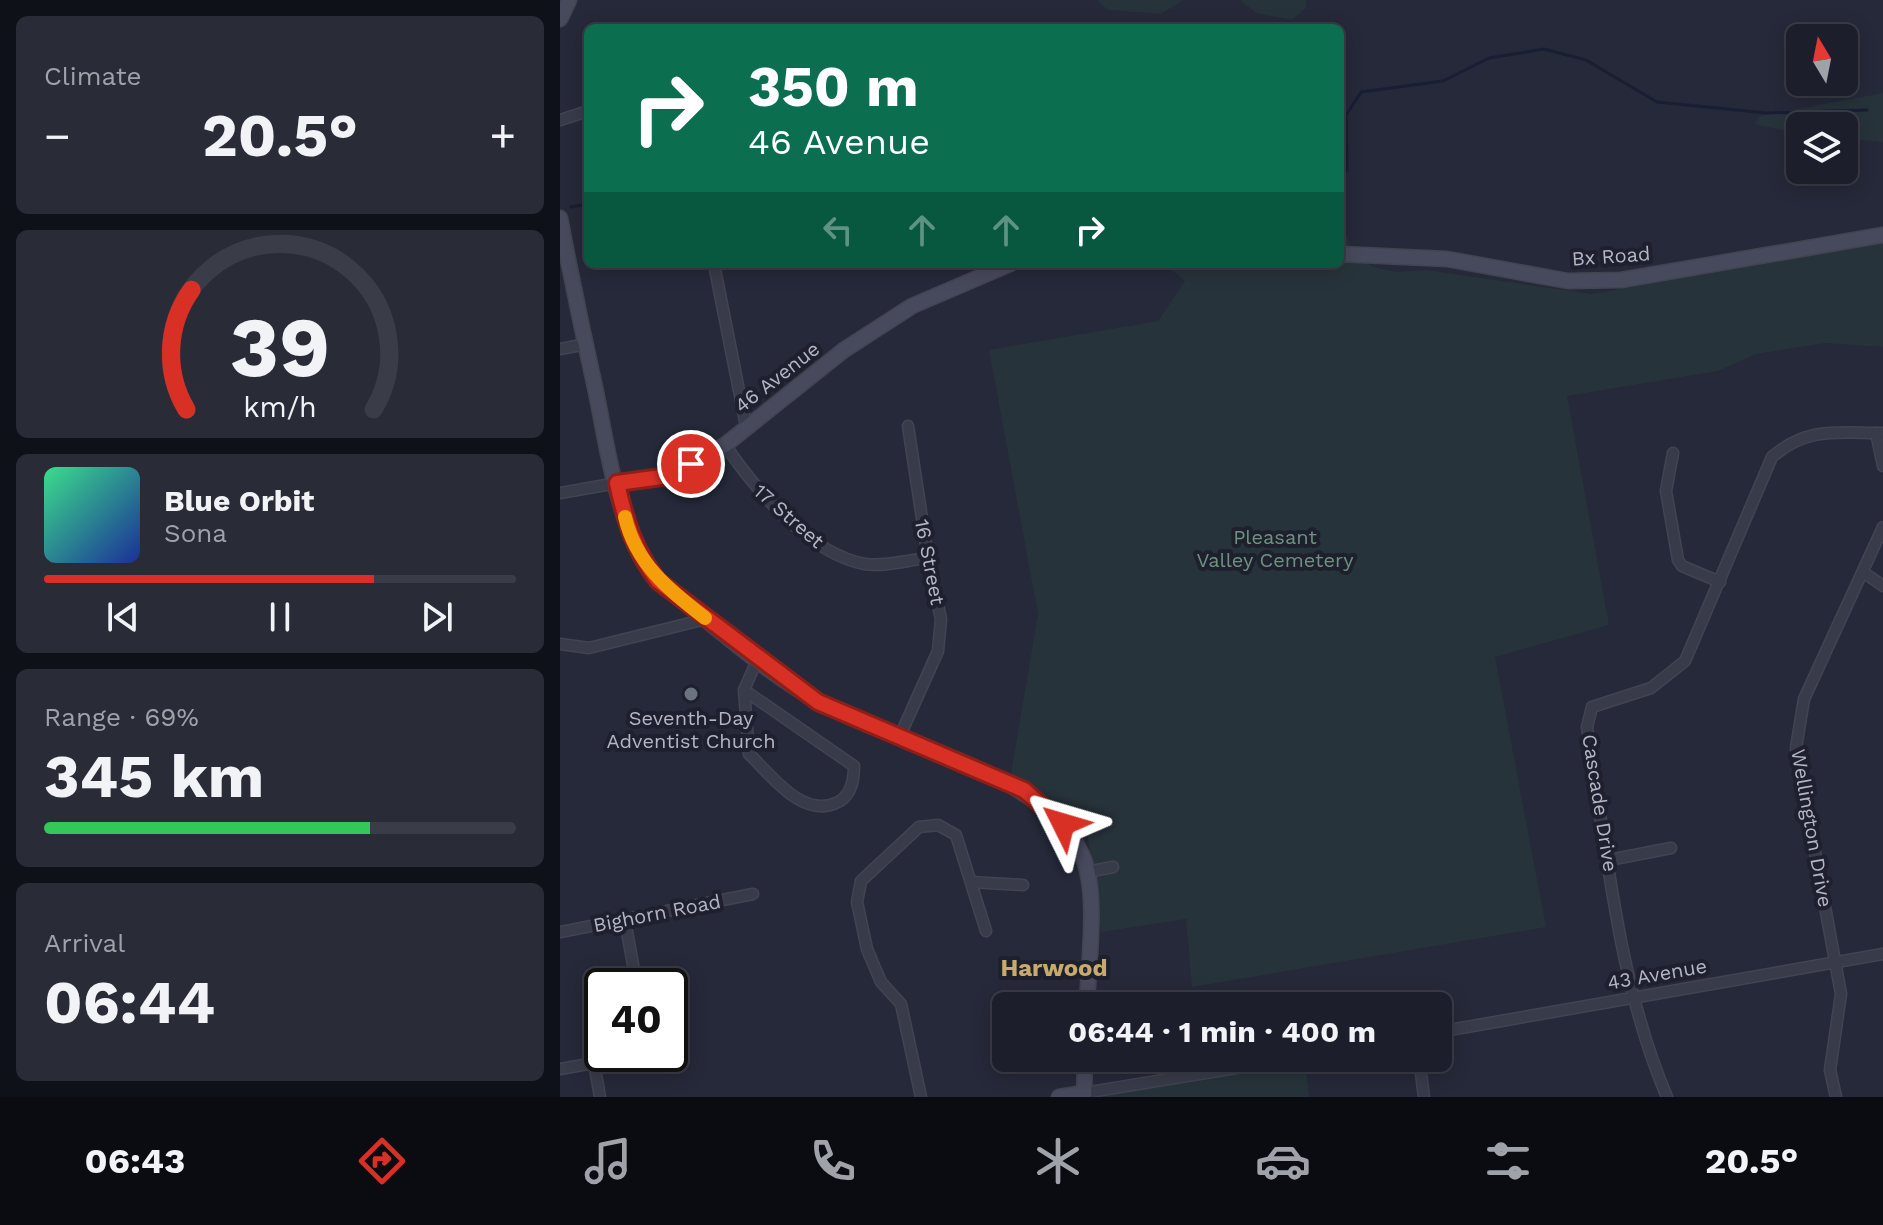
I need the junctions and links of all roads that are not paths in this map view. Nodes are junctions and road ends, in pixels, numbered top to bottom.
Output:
1 (569, 0) edge
2 (560, 19) edge
3 (584, 112) edge
4 (560, 120) edge
5 (560, 218) edge
6 (1883, 235) edge
7 (1344, 254) edge
8 (715, 268) edge
9 (1001, 268) edge
10 (586, 344) junction
11 (560, 349) edge
12 (746, 426) junction
13 (908, 426) dead end
14 (1880, 433) edge
15 (725, 445) junction
16 (1673, 453) dead end
17 (1883, 466) edge
18 (617, 483) junction
19 (560, 493) edge
20 (1883, 527) edge
21 (928, 558) junction
22 (1863, 572) junction
23 (1720, 582) junction
24 (1883, 586) edge
25 (706, 619) junction
26 (560, 644) edge
27 (758, 658) junction
28 (744, 690) junction
29 (899, 738) junction
30 (1671, 848) dead end
31 (1609, 860) junction
32 (1113, 867) dead end
33 (1087, 872) junction
34 (971, 882) junction
35 (1023, 885) dead end
36 (753, 894) dead end
37 (625, 921) junction
38 (986, 931) dead end
39 (560, 932) edge
40 (1883, 954) edge
41 (1836, 962) junction
42 (634, 968) edge
43 (1087, 992) edge
44 (1633, 999) junction
45 (1452, 1030) edge
46 (584, 1065) edge
47 (560, 1069) edge
48 (596, 1072) edge
49 (1085, 1072) edge
50 (1216, 1072) edge
51 (1421, 1072) edge
52 (1084, 1095) edge
53 (600, 1097) edge
54 (921, 1097) edge
55 (1059, 1097) edge
56 (1424, 1097) edge
57 (1667, 1097) edge
58 (1836, 1097) edge

1 - 2 street
3 - 4 street
5 - 10 street
6 - 7 street, Bx Road
8 - 12 street
9 - 12 street, 46 Avenue
10 - 11 street
10 - 18 street
12 - 15 street, 46 Avenue
13 - 21 street, 16 Street
14 - 17 street
14 - 23 street, Cascade Drive
15 - 18 street, 46 Avenue
15 - 21 street, 17 Street
16 - 23 street
18 - 19 street, 46 Avenue
18 - 25 street
20 - 22 street, Wellington Drive
21 - 29 street, 16 Street
22 - 24 street
22 - 41 street, Wellington Drive
23 - 31 street, Cascade Drive
25 - 26 street
25 - 27 street
27 - 28 street
27 - 29 street
28 - 28 street
29 - 33 street
30 - 31 street
31 - 44 street, Cascade Drive
32 - 33 street
33 - 43 street
34 - 35 street
34 - 38 street
34 - 54 street
36 - 37 street, Bighorn Road
37 - 39 street, Bighorn Road
37 - 42 street
40 - 41 street, 43 Avenue
41 - 44 street, 43 Avenue
41 - 58 street, Wellington Drive
44 - 45 street, 43 Avenue
44 - 57 street, Cascade Drive
46 - 47 street
48 - 53 street
49 - 52 street
50 - 52 street
51 - 56 street
52 - 55 street

